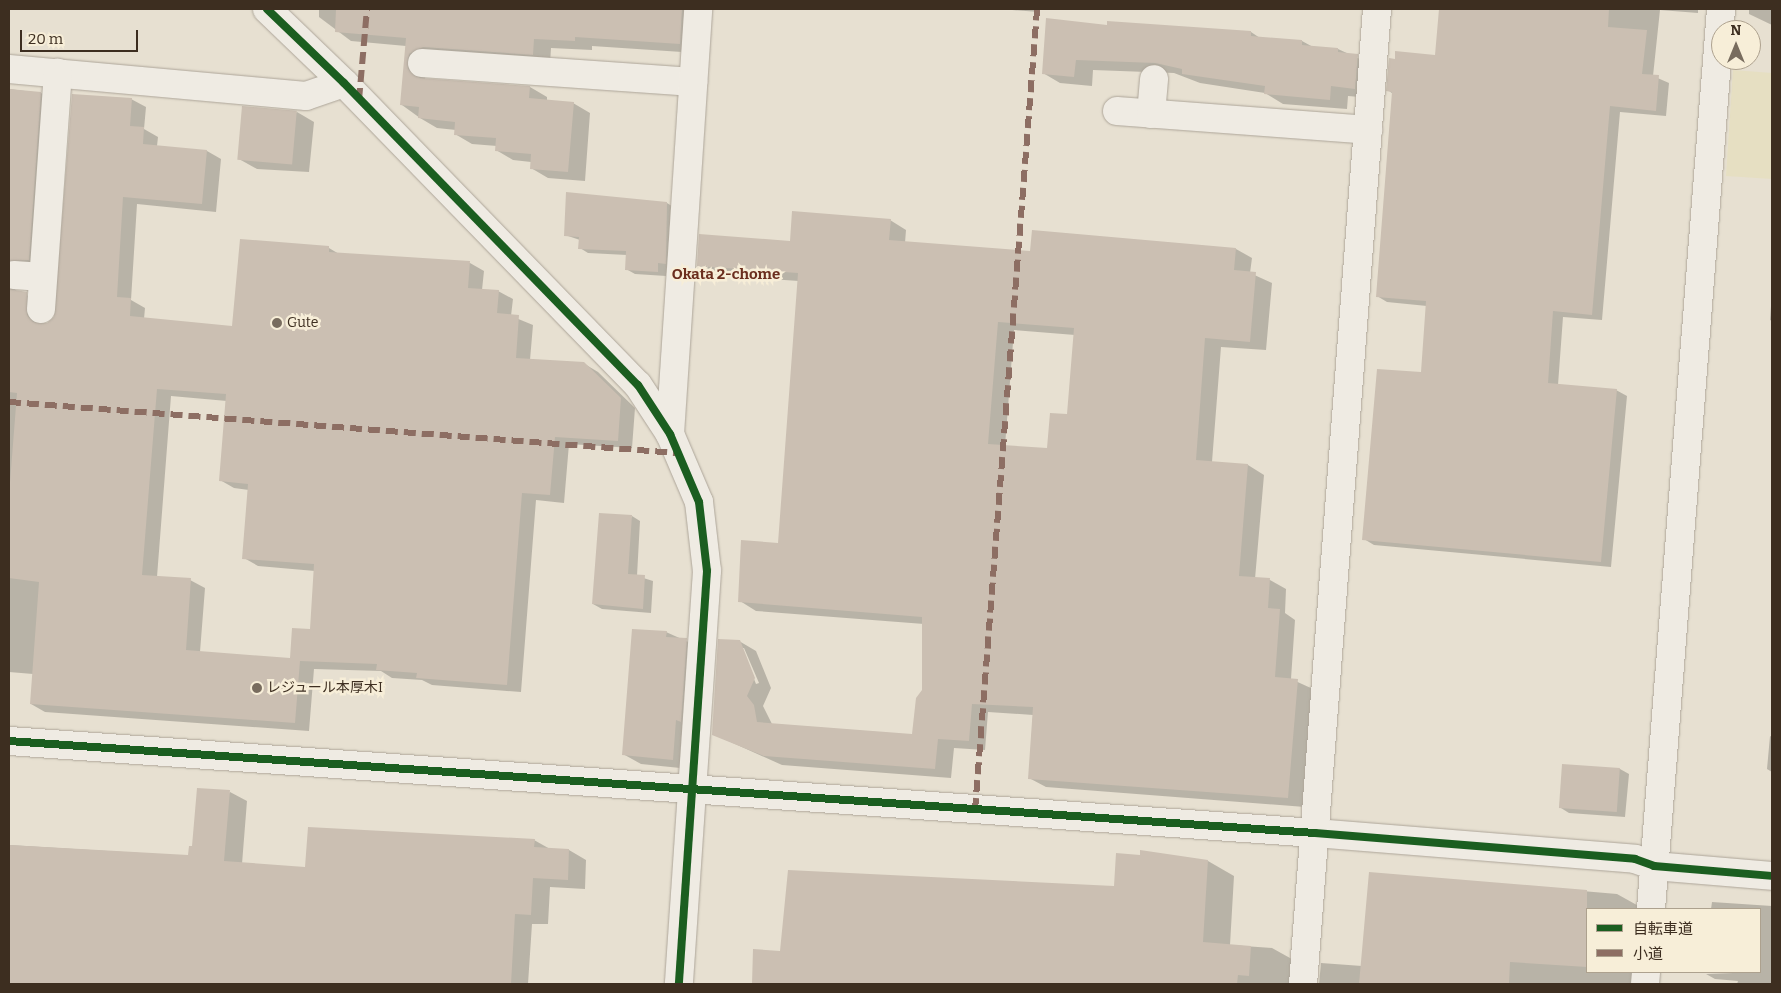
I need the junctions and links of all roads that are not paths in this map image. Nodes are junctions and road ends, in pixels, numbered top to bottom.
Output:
1 (267, 9) edge
2 (698, 9) edge
3 (1377, 9) edge
4 (1721, 9) edge
5 (422, 63) dead end
6 (9, 69) edge
7 (58, 73) junction
8 (1154, 79) dead end
9 (693, 82) junction
10 (344, 83) junction
11 (1117, 111) dead end
12 (1151, 114) junction
13 (1368, 130) junction
14 (14, 275) dead end
15 (43, 277) junction
16 (41, 309) dead end
17 (670, 434) junction
18 (9, 741) edge
19 (690, 790) junction
20 (1315, 833) junction
21 (1654, 866) junction
22 (1772, 876) edge
23 (1651, 908) edge
24 (679, 984) edge
25 (1303, 984) edge

1 - 10 street
2 - 9 street
3 - 13 street
4 - 21 street
5 - 9 street
6 - 7 street
7 - 10 street
7 - 15 street
8 - 12 street
9 - 17 street
10 - 17 street
11 - 12 street
12 - 13 street
13 - 20 street
14 - 15 street
15 - 16 street
17 - 19 street
18 - 19 street
19 - 20 street
19 - 24 street
20 - 21 street
20 - 25 street
21 - 22 street
21 - 23 street

